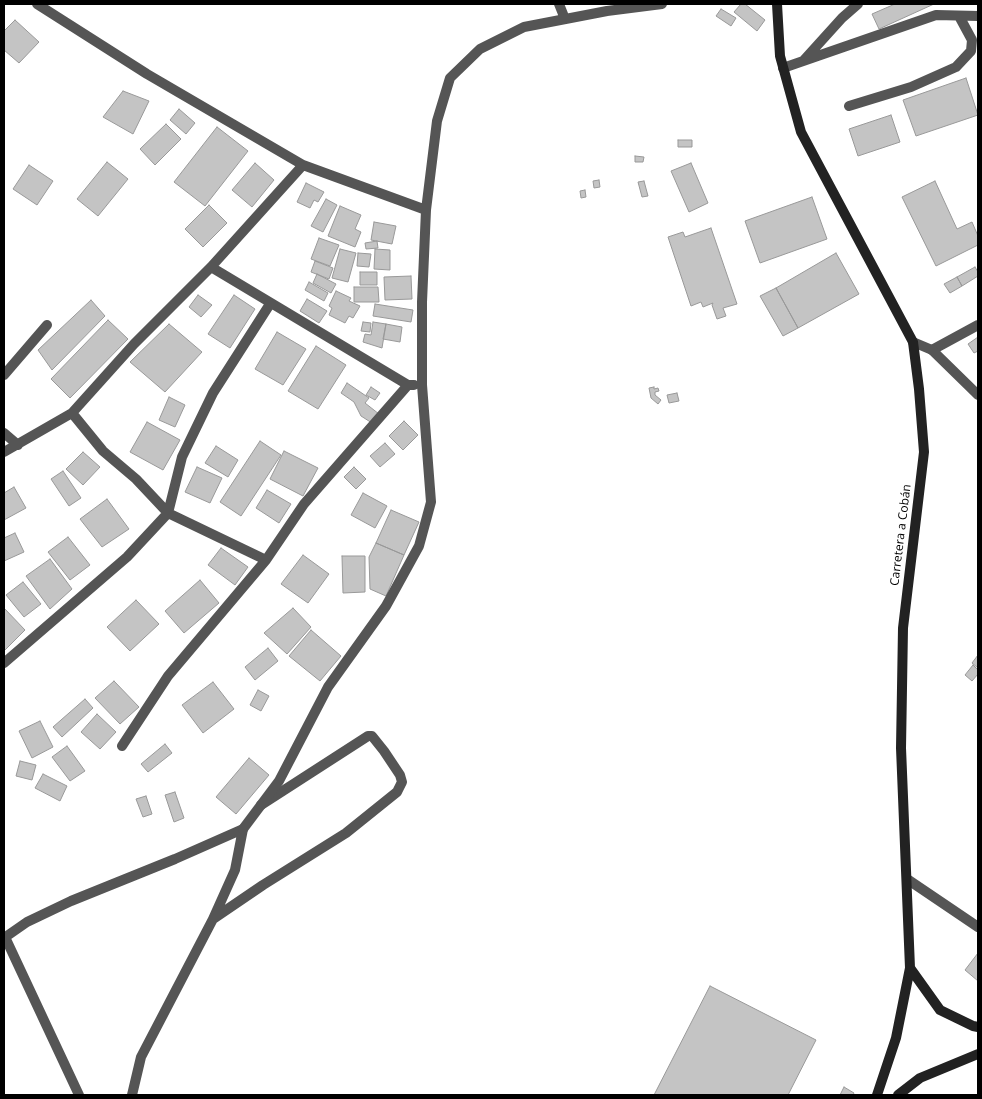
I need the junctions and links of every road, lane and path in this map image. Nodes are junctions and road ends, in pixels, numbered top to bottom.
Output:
1 (37, 4) edge
2 (559, 4) edge
3 (662, 4) edge
4 (777, 4) edge
5 (858, 4) edge
6 (959, 16) junction
7 (978, 16) edge
8 (565, 19) junction
9 (804, 61) junction
10 (783, 68) junction
11 (849, 106) dead end
12 (303, 165) junction
13 (426, 210) junction
14 (211, 268) junction
15 (270, 304) junction
16 (47, 325) dead end
17 (978, 325) edge
18 (913, 342) junction
19 (932, 350) junction
20 (4, 375) edge
21 (422, 385) junction
22 (408, 386) junction
23 (978, 395) edge
24 (72, 413) junction
25 (4, 432) edge
26 (18, 445) junction
27 (4, 452) edge
28 (168, 513) junction
29 (266, 560) junction
30 (4, 663) edge
31 (122, 746) dead end
32 (261, 806) junction
33 (243, 829) junction
34 (907, 879) junction
35 (213, 919) junction
36 (978, 927) edge
37 (4, 938) edge
38 (910, 968) junction
39 (978, 1027) edge
40 (978, 1054) edge
41 (79, 1095) edge
42 (132, 1095) edge
43 (877, 1095) edge
44 (898, 1095) edge

1 - 12 street
2 - 8 street
3 - 8 street
4 - 10 street, Carretera a Cobán
5 - 9 street
6 - 7 street
6 - 9 street
6 - 11 street
8 - 13 street
9 - 10 street
10 - 18 street, Carretera a Cobán
12 - 13 street
12 - 14 street
13 - 21 street
14 - 15 street
14 - 24 street
15 - 22 street
15 - 28 street
16 - 20 street
17 - 19 street
18 - 19 street
18 - 34 street, Carretera a Cobán
19 - 23 street
21 - 22 street
21 - 32 street
22 - 29 street
24 - 26 street
24 - 28 street
25 - 26 street
26 - 27 street
28 - 29 street
28 - 30 street
29 - 31 street
32 - 33 street
32 - 35 street
33 - 35 street
33 - 37 street
34 - 36 street
34 - 38 street, Carretera a Cobán
35 - 42 street
37 - 41 street
38 - 39 street
38 - 43 street, Carretera a Cobán
40 - 44 street

